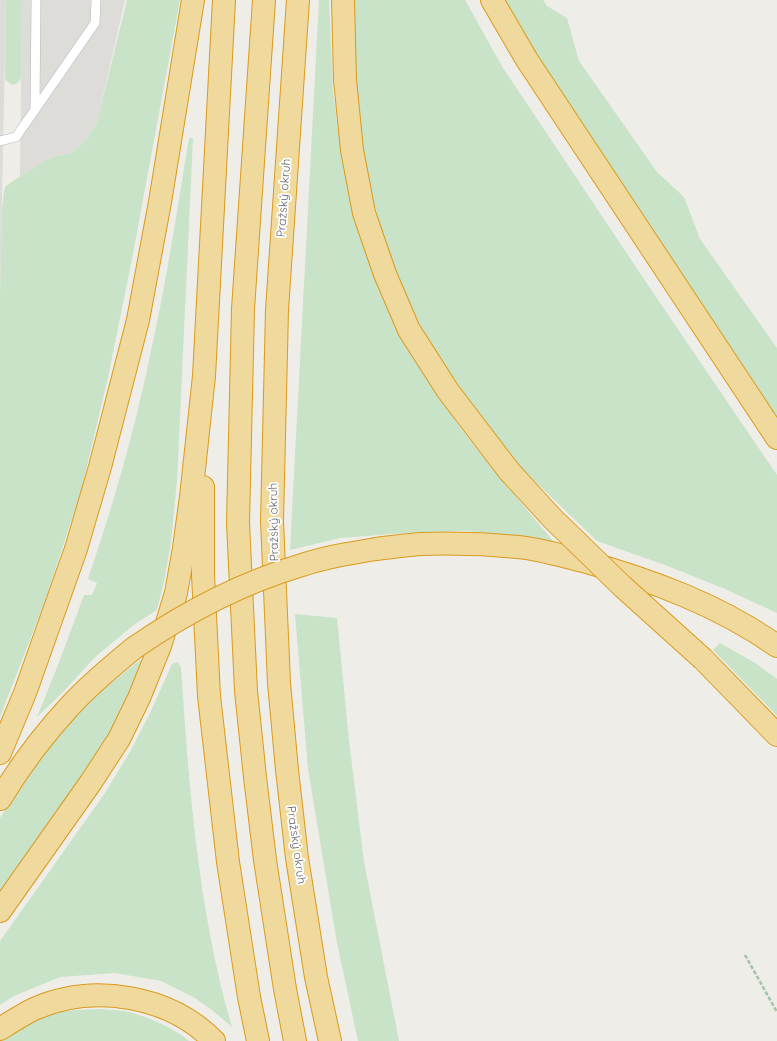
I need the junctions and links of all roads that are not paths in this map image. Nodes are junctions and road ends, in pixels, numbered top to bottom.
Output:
1 (36, 0) edge
2 (96, 0) edge
3 (193, 0) edge
4 (224, 0) edge
5 (264, 0) edge
6 (298, 0) edge
7 (343, 0) edge
8 (492, 0) edge
9 (35, 109) junction
10 (0, 141) edge
11 (204, 376) junction
12 (777, 438) edge
13 (646, 581) junction
14 (777, 632) edge
15 (777, 646) edge
16 (777, 736) edge
17 (0, 753) edge
18 (0, 799) edge
19 (0, 911) edge
20 (0, 1029) edge
21 (214, 1041) edge
22 (258, 1041) edge
23 (295, 1041) edge
24 (330, 1041) edge

1 - 9 lane
2 - 9 lane
3 - 17 highway
4 - 11 highway
5 - 23 highway
6 - 24 highway, Pražský okruh
7 - 16 highway, bridge
8 - 12 highway
9 - 10 lane
11 - 19 highway
11 - 22 highway
13 - 14 highway
13 - 15 highway
13 - 18 highway, bridge
20 - 21 highway

